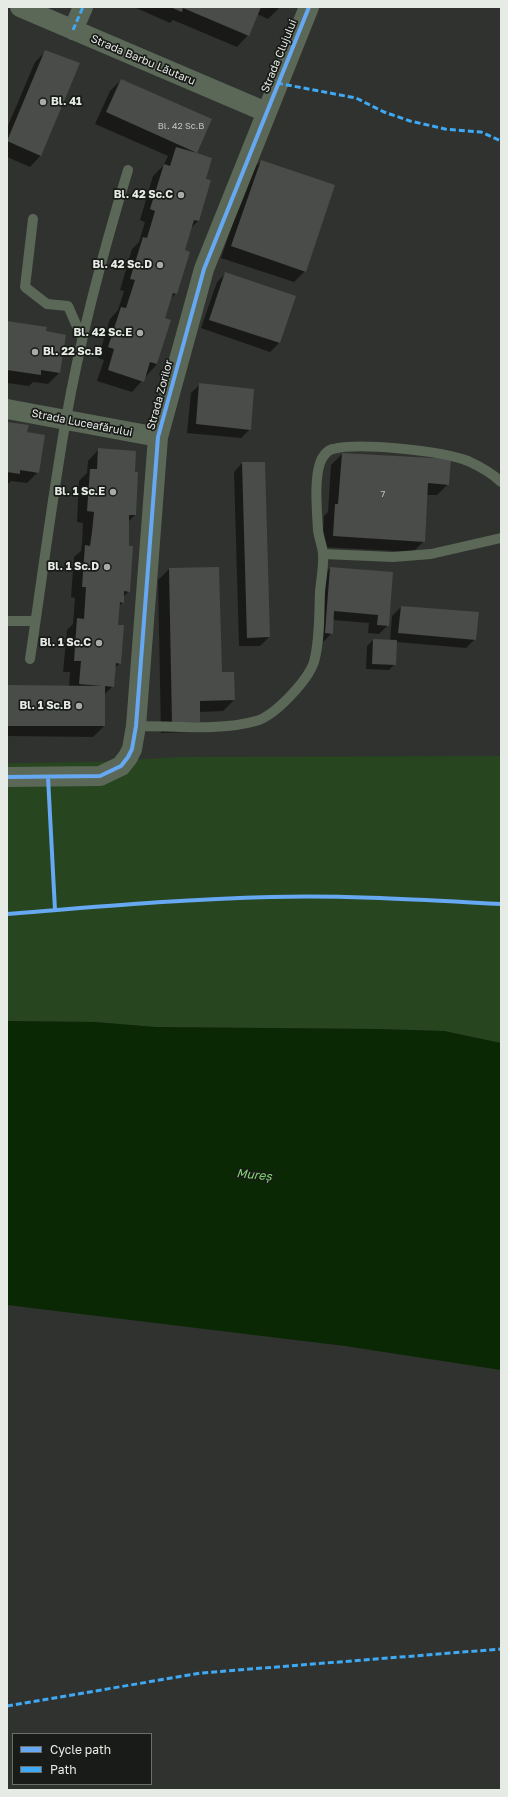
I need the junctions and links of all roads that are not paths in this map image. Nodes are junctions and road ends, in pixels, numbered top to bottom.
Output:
1 (20, 7) edge
2 (83, 7) edge
3 (309, 7) edge
4 (73, 30) junction
5 (266, 112) junction
6 (128, 170) dead end
7 (33, 219) dead end
8 (82, 338) junction
9 (7, 409) edge
10 (66, 419) junction
11 (158, 437) junction
12 (501, 482) edge
13 (501, 538) edge
14 (323, 554) junction
15 (7, 621) edge
16 (35, 621) junction
17 (30, 659) dead end
18 (136, 726) junction
19 (7, 777) edge

1 - 4 street, Strada Barbu Lăutaru
2 - 4 street
3 - 5 street, Strada Clujului
4 - 5 street, Strada Barbu Lăutaru
5 - 11 street, Strada Zorilor
6 - 8 lane
7 - 8 lane
8 - 10 lane
9 - 10 street, Strada Luceafărului
10 - 11 street, Strada Luceafărului
10 - 16 lane
11 - 18 street, Strada Zorilor
12 - 14 lane
13 - 14 lane
14 - 18 lane
15 - 16 lane
16 - 17 lane
18 - 19 street, Strada Zorilor

